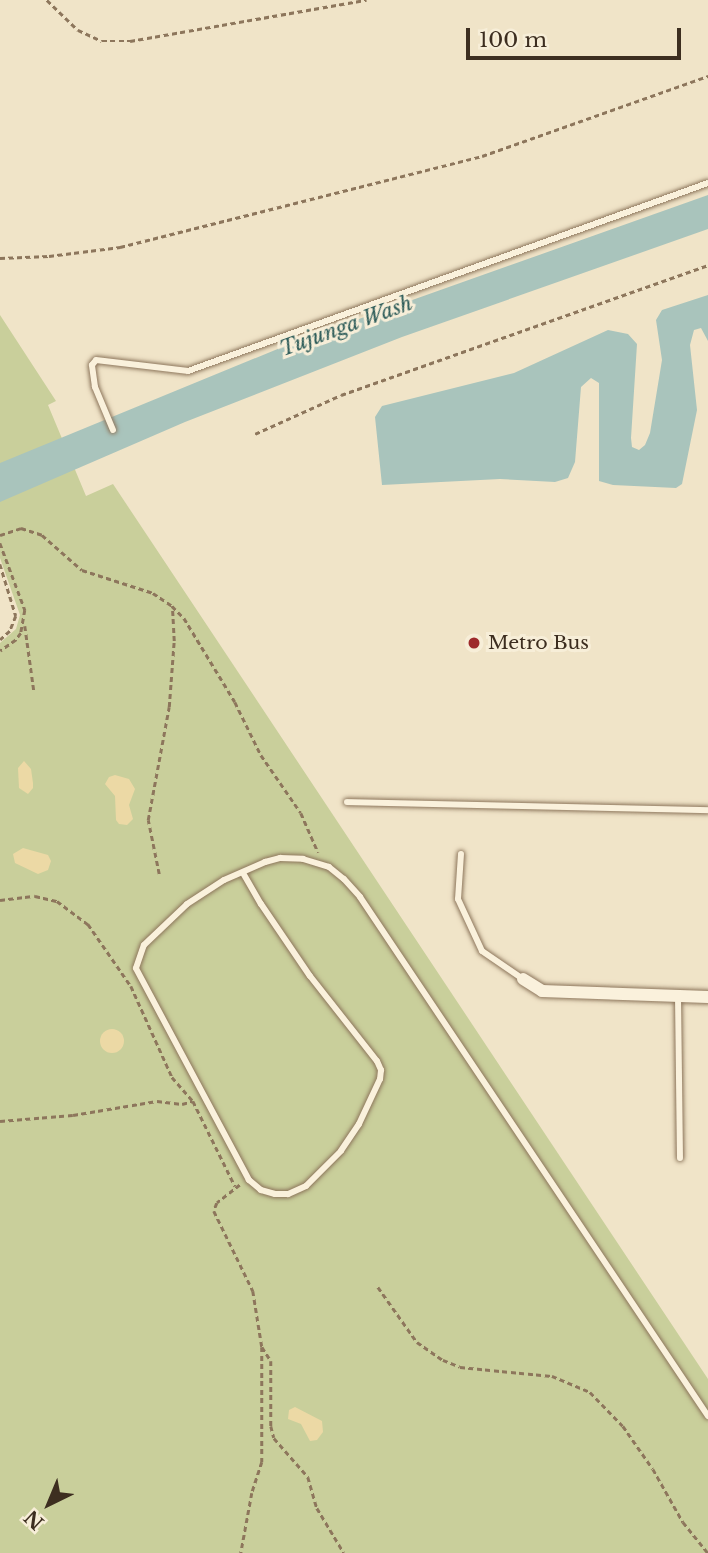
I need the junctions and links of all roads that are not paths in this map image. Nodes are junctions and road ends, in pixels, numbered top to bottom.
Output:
1 (708, 183) edge
2 (113, 430) dead end
3 (347, 803) dead end
4 (708, 810) edge
5 (461, 854) dead end
6 (243, 873) junction
7 (523, 979) joint
8 (678, 996) junction
9 (708, 997) edge
10 (680, 1158) dead end
11 (708, 1416) edge

1 - 2 lane
3 - 4 lane
5 - 7 lane
6 - 6 lane
6 - 11 lane
7 - 8 street
8 - 9 street
8 - 10 lane

